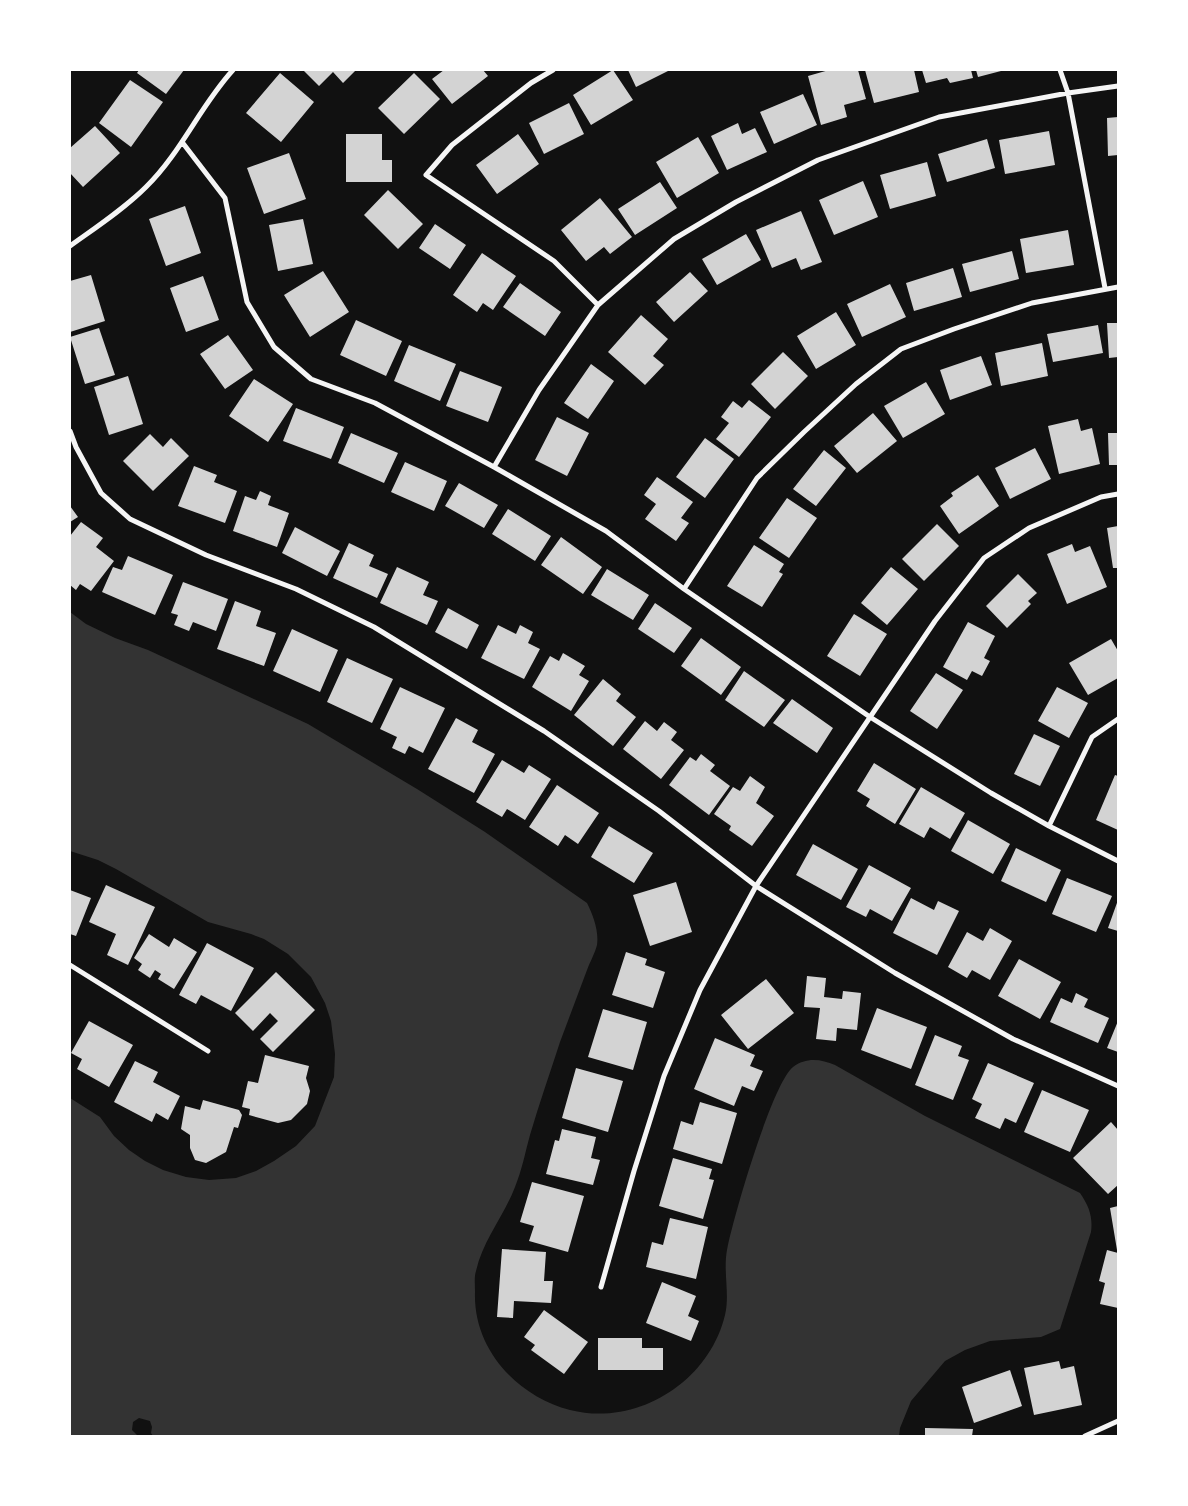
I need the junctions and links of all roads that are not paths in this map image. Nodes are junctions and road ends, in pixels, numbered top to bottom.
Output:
1 (233, 70) edge
2 (553, 70) edge
3 (1060, 70) edge
4 (1118, 86) edge
5 (1068, 93) junction
6 (182, 142) junction
7 (70, 246) edge
8 (1118, 287) edge
9 (1105, 288) junction
10 (598, 305) junction
11 (70, 431) edge
12 (494, 467) junction
13 (1118, 494) edge
14 (684, 589) junction
15 (870, 716) junction
16 (1118, 719) edge
17 (1049, 826) junction
18 (1118, 861) edge
19 (756, 886) junction
20 (70, 965) edge
21 (208, 1051) dead end
22 (1118, 1086) edge
23 (601, 1287) dead end
24 (1118, 1421) edge
25 (1085, 1436) edge

1 - 6 street
2 - 10 street
3 - 5 street
4 - 5 street
5 - 9 street
5 - 10 street
6 - 7 street
6 - 12 street
8 - 9 street
9 - 14 street
10 - 12 street
11 - 19 street
12 - 14 street
13 - 15 street
14 - 15 street
15 - 17 street
15 - 19 street
16 - 17 street
17 - 18 street
19 - 22 street
19 - 23 street
20 - 21 street
24 - 25 street

